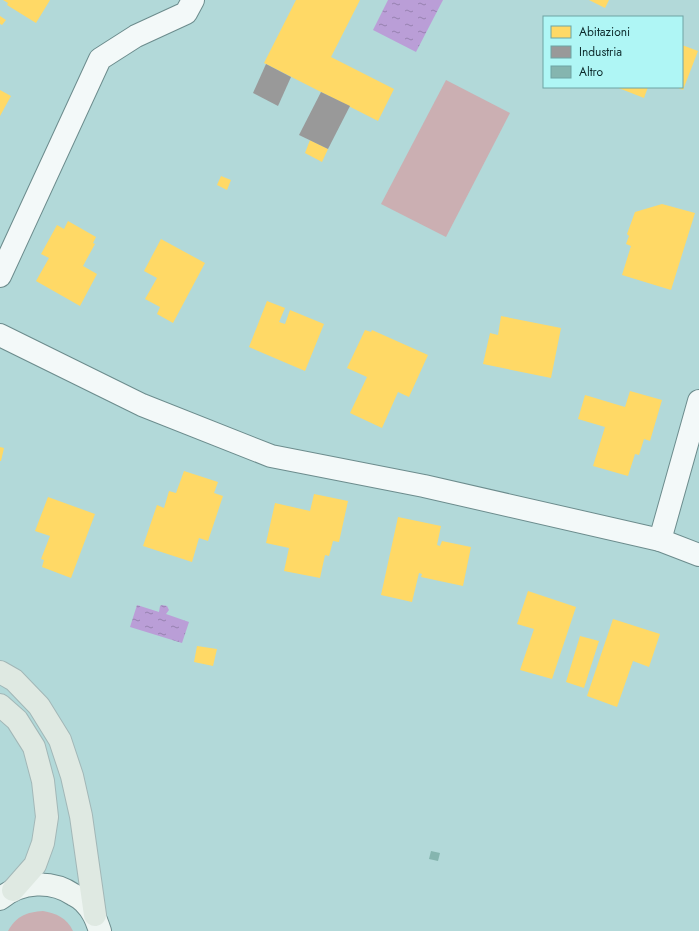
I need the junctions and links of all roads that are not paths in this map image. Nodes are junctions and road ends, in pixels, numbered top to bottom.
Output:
1 (193, 0) edge
2 (0, 276) edge
3 (0, 335) edge
4 (699, 401) edge
5 (660, 540) junction
6 (699, 555) edge
7 (0, 672) edge
8 (0, 704) edge
9 (7, 894) edge
10 (98, 923) edge

1 - 2 street
3 - 5 street
4 - 5 street
5 - 6 street
7 - 10 highway
8 - 9 highway
9 - 10 main road

